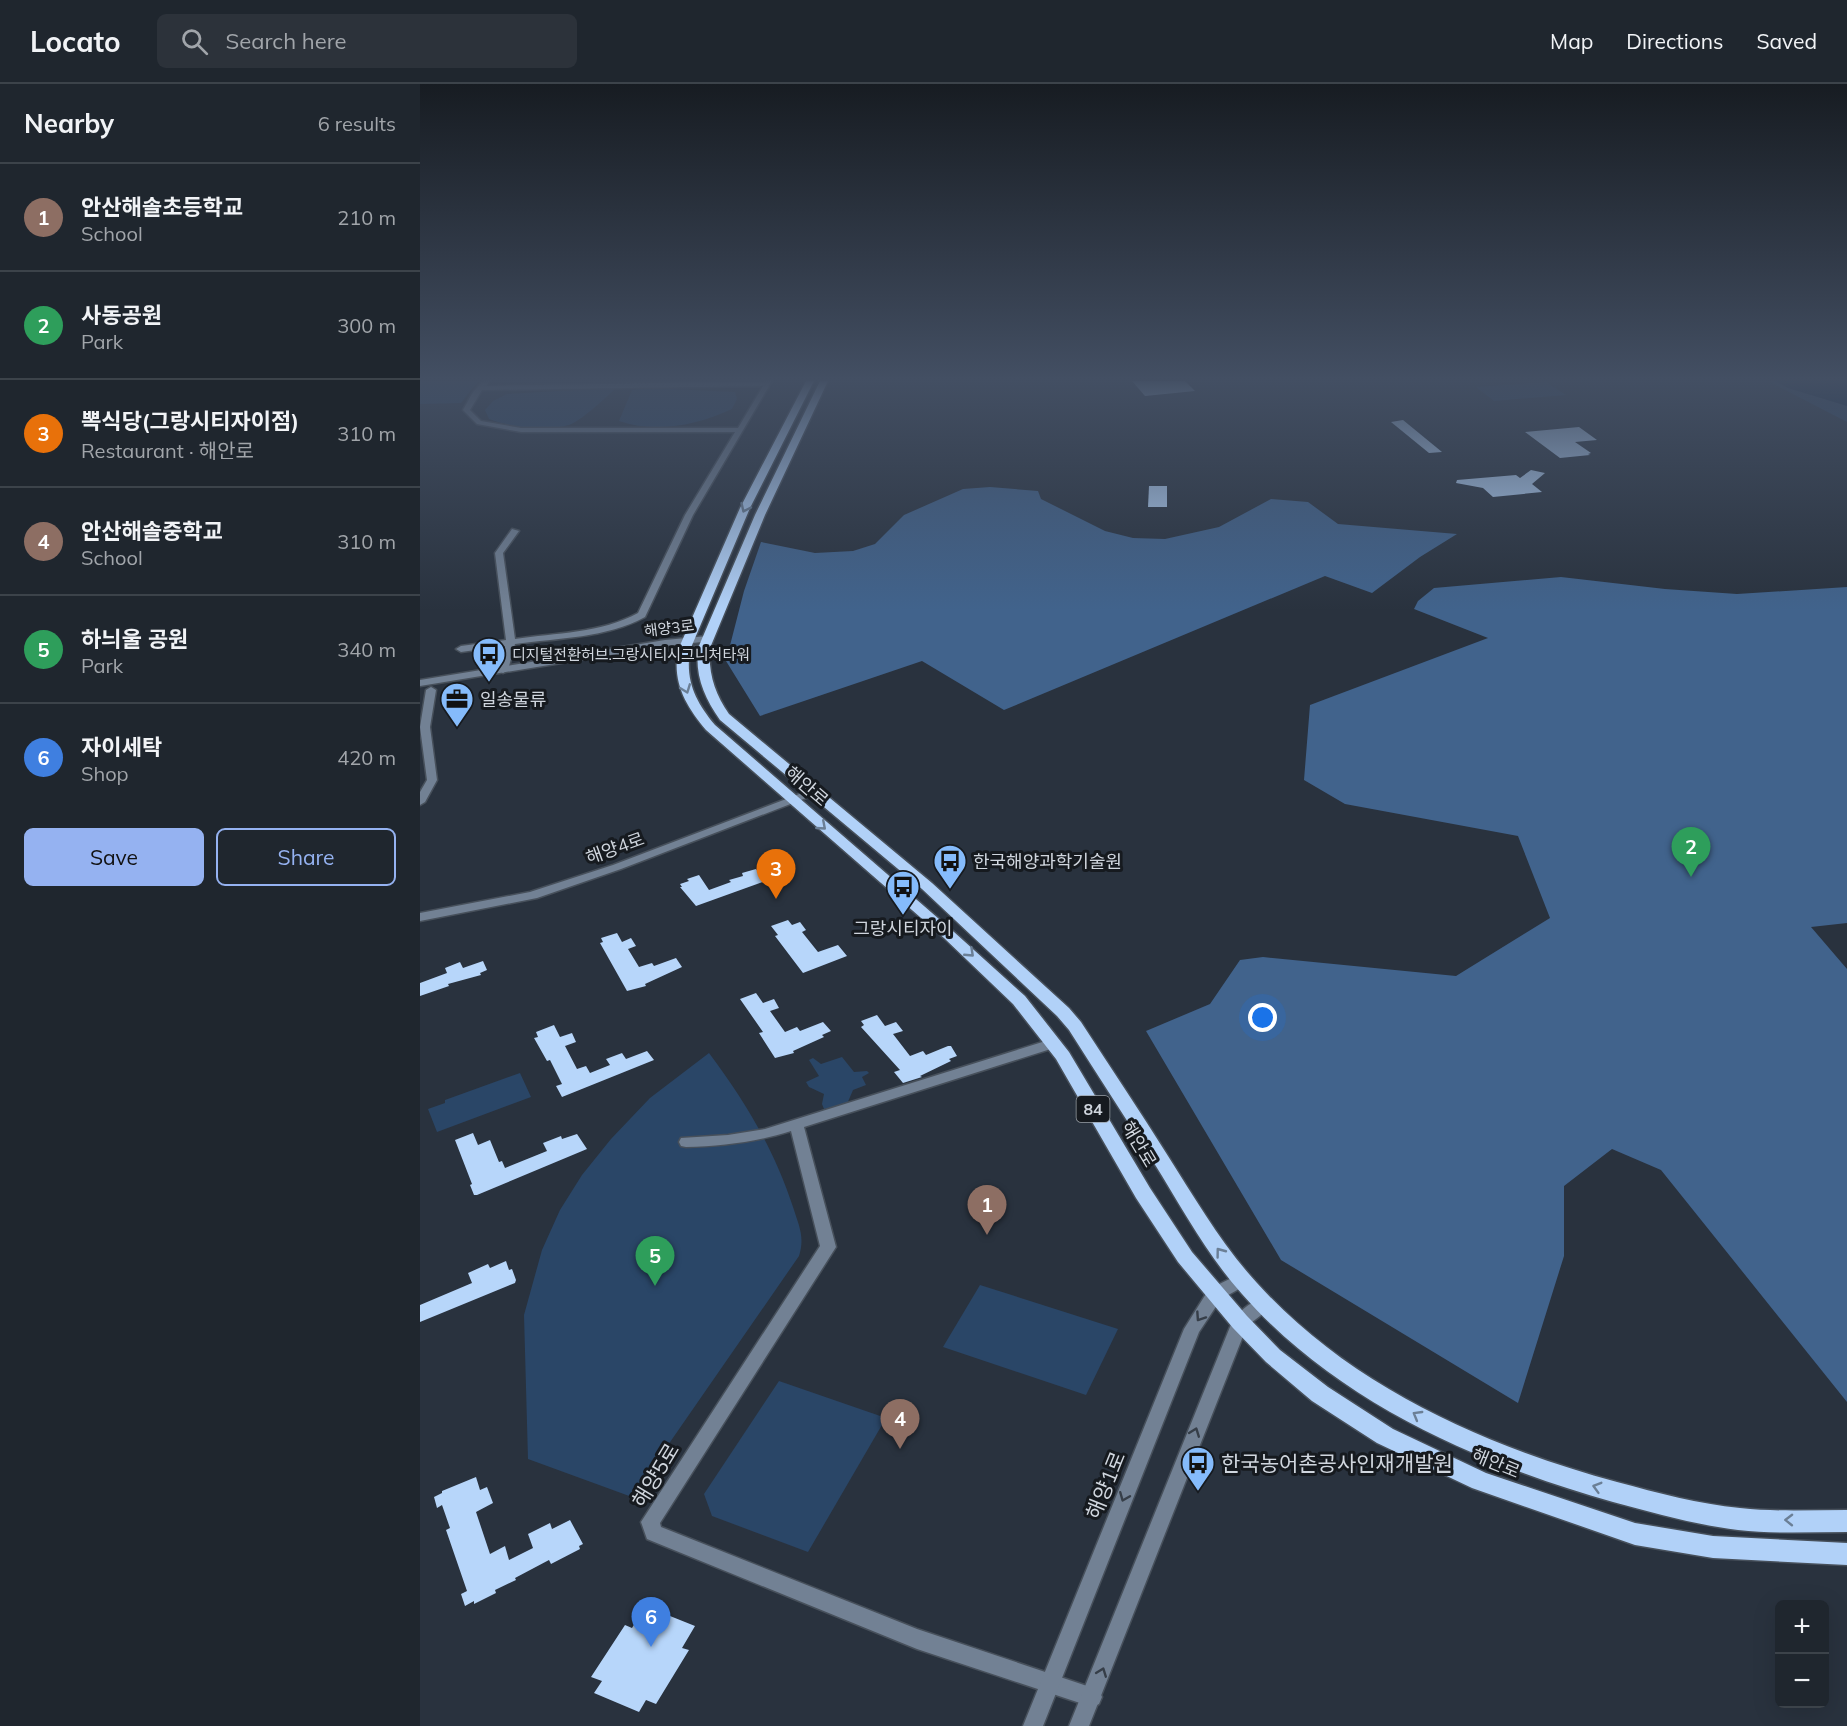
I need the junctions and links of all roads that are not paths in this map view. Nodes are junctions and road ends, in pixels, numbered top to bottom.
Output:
1 (723, 458) edge
2 (771, 458) edge
3 (787, 458) edge
4 (515, 531) dead end
5 (512, 642) junction
6 (706, 643) junction
7 (686, 645) junction
8 (461, 649) dead end
9 (503, 670) junction
10 (420, 683) edge
11 (426, 690) edge
12 (815, 791) junction
13 (791, 800) junction
14 (420, 802) edge
15 (420, 917) edge
16 (1052, 1044) junction
17 (796, 1124) junction
18 (686, 1142) dead end
19 (1242, 1279) junction
20 (1215, 1294) junction
21 (1263, 1304) junction
22 (1240, 1322) junction
23 (1847, 1521) edge
24 (1847, 1554) edge
25 (1049, 1683) junction
26 (1092, 1697) junction
27 (1033, 1726) edge
28 (1079, 1726) edge

1 - 5 street
2 -> 7 main road, 해안로 / 84
3 - 6 main road, 해안로 / 84
4 - 5 street
5 - 8 street
5 - 9 street
6 - 7 street, 해양3로
6 - 12 main road, 해안로 / 84
7 - 9 street, 해양3로
7 - 11 street, 해양3로
7 -> 13 main road, 해안로 / 84
9 - 10 street, 해양3로
11 - 14 street
12 - 13 street, 해양4로
19 -> 12 main road, 해안로 / 84
13 - 15 street, 해양4로
13 -> 16 main road, 해안로 / 84
16 - 17 street
16 - 20 main road, 해안로 / 84
17 - 18 street
17 - 25 street, 해양5로
19 - 20 street, 해양1로
19 - 21 main road, 해안로 / 84
20 - 22 main road, 해안로 / 84
20 -> 25 street, 해양1로
21 - 22 street
23 -> 21 main road, 해안로 / 84
22 - 24 main road, 해안로 / 84
26 -> 22 street
25 - 26 street, 해양5로
25 - 27 street, 해양1로
26 - 28 street

